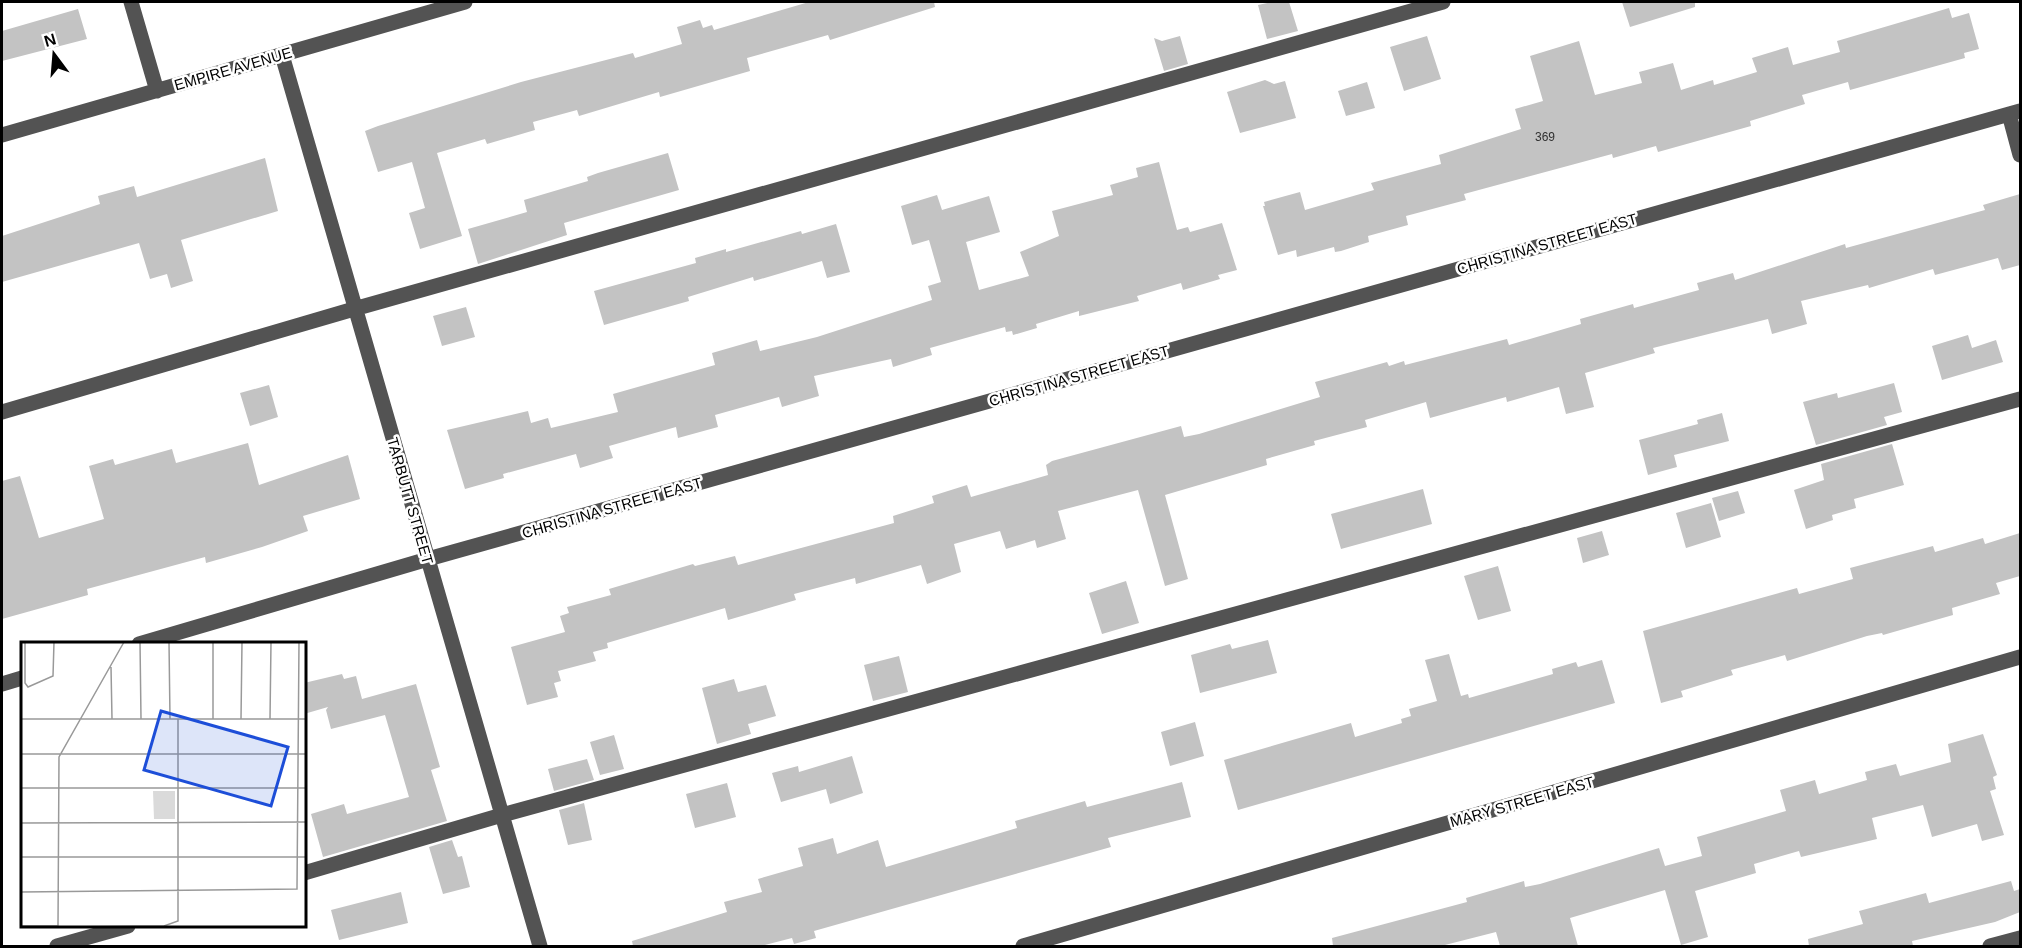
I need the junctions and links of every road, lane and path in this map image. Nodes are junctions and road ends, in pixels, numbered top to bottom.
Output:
1 (131, 2) edge
2 (465, 2) edge
3 (1443, 2) edge
4 (282, 55) junction
5 (157, 91) junction
6 (2015, 112) edge
7 (2, 135) edge
8 (2020, 155) edge
9 (354, 309) junction
10 (2020, 399) edge
11 (2, 412) edge
12 (428, 559) junction
13 (146, 642) edge
14 (2020, 657) edge
15 (21, 678) edge
16 (2, 684) edge
17 (502, 815) junction
18 (306, 872) edge
19 (124, 927) edge
20 (2020, 938) edge
21 (57, 946) edge
22 (540, 946) edge
23 (1023, 946) edge
24 (1990, 946) edge

1 - 5 street
2 - 4 street, EMPIRE AVENUE
3 - 9 street
4 - 5 street, EMPIRE AVENUE
4 - 9 street, TARBUTT STREET
5 - 7 street, EMPIRE AVENUE
6 - 8 street
6 - 12 street, CHRISTINA STREET EAST
9 - 11 street
9 - 12 street, TARBUTT STREET
10 - 17 street
12 - 13 street, CHRISTINA STREET EAST
12 - 17 street, TARBUTT STREET
14 - 23 street, MARY STREET EAST
15 - 16 street
17 - 18 street
17 - 22 street, TARBUTT STREET
19 - 21 street
20 - 24 street

